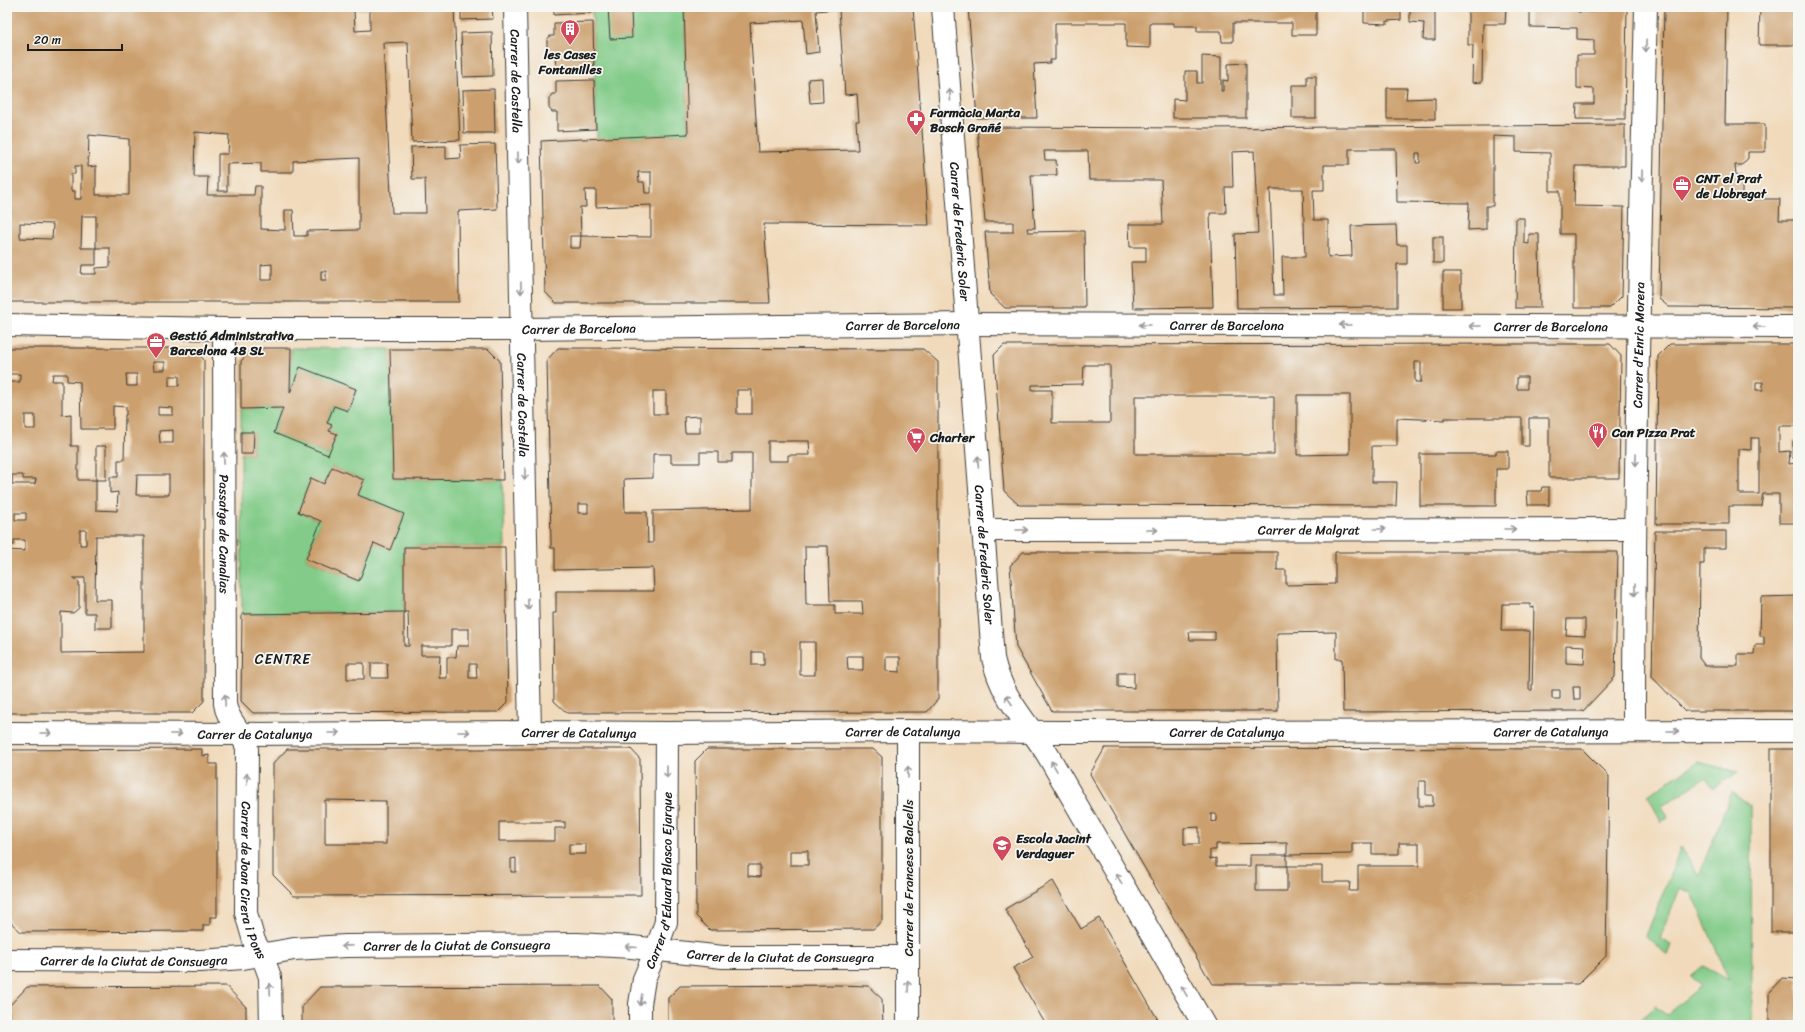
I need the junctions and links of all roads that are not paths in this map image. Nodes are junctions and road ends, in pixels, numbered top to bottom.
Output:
1 (515, 7) edge
2 (943, 7) edge
3 (1646, 7) edge
4 (968, 324) junction
5 (7, 325) edge
6 (1639, 326) junction
7 (1798, 327) edge
8 (224, 329) junction
9 (522, 329) junction
10 (1635, 528) junction
11 (983, 530) junction
12 (908, 731) junction
13 (1634, 731) junction
14 (1798, 731) edge
15 (530, 732) junction
16 (1032, 732) junction
17 (7, 733) edge
18 (667, 733) junction
19 (242, 734) junction
20 (656, 950) junction
21 (262, 955) junction
22 (907, 957) junction
23 (7, 960) edge
24 (271, 1025) edge
25 (640, 1025) edge
26 (908, 1025) edge
27 (1204, 1025) edge

1 -> 9 street, Carrer de Castella
4 -> 2 street, Carrer de Frederic Soler
3 -> 6 street, Carrer d'Enric Morera
6 -> 4 street, Carrer de Barcelona
4 - 9 street, Carrer de Barcelona
11 -> 4 street, Carrer de Frederic Soler
5 - 8 street, Carrer de Barcelona
7 -> 6 street, Carrer de Barcelona
6 -> 10 street, Carrer d'Enric Morera
8 - 9 street, Carrer de Barcelona
19 -> 8 street, Passatge de Canalias
9 -> 15 street, Carrer de Castella
11 -> 10 street, Carrer de Malgrat
10 -> 13 street, Carrer d'Enric Morera
16 -> 11 street, Carrer de Frederic Soler
12 - 16 street, Carrer de Catalunya
12 - 18 street, Carrer de Catalunya
22 -> 12 street, Carrer de Francesc Balcells
13 -> 14 street, Carrer de Catalunya
13 - 16 street, Carrer de Catalunya
15 - 18 street, Carrer de Catalunya
19 -> 15 street, Carrer de Catalunya
27 -> 16 street, Carrer de Frederic Soler
17 -> 19 street, Carrer de Catalunya
18 -> 20 street, Carrer d'Eduard Blasco Ejarque
21 -> 19 street, Carrer de Joan Cirera i Pons
20 -> 21 street, Carrer de la Ciutat de Consuegra
20 - 22 street, Carrer de la Ciutat de Consuegra
20 -> 25 street, Carrer d'Eduard Blasco Ejarque
21 - 23 street, Carrer de la Ciutat de Consuegra
24 -> 21 street, Carrer de Joan Cirera i Pons
26 -> 22 street, Carrer de Francesc Balcells

